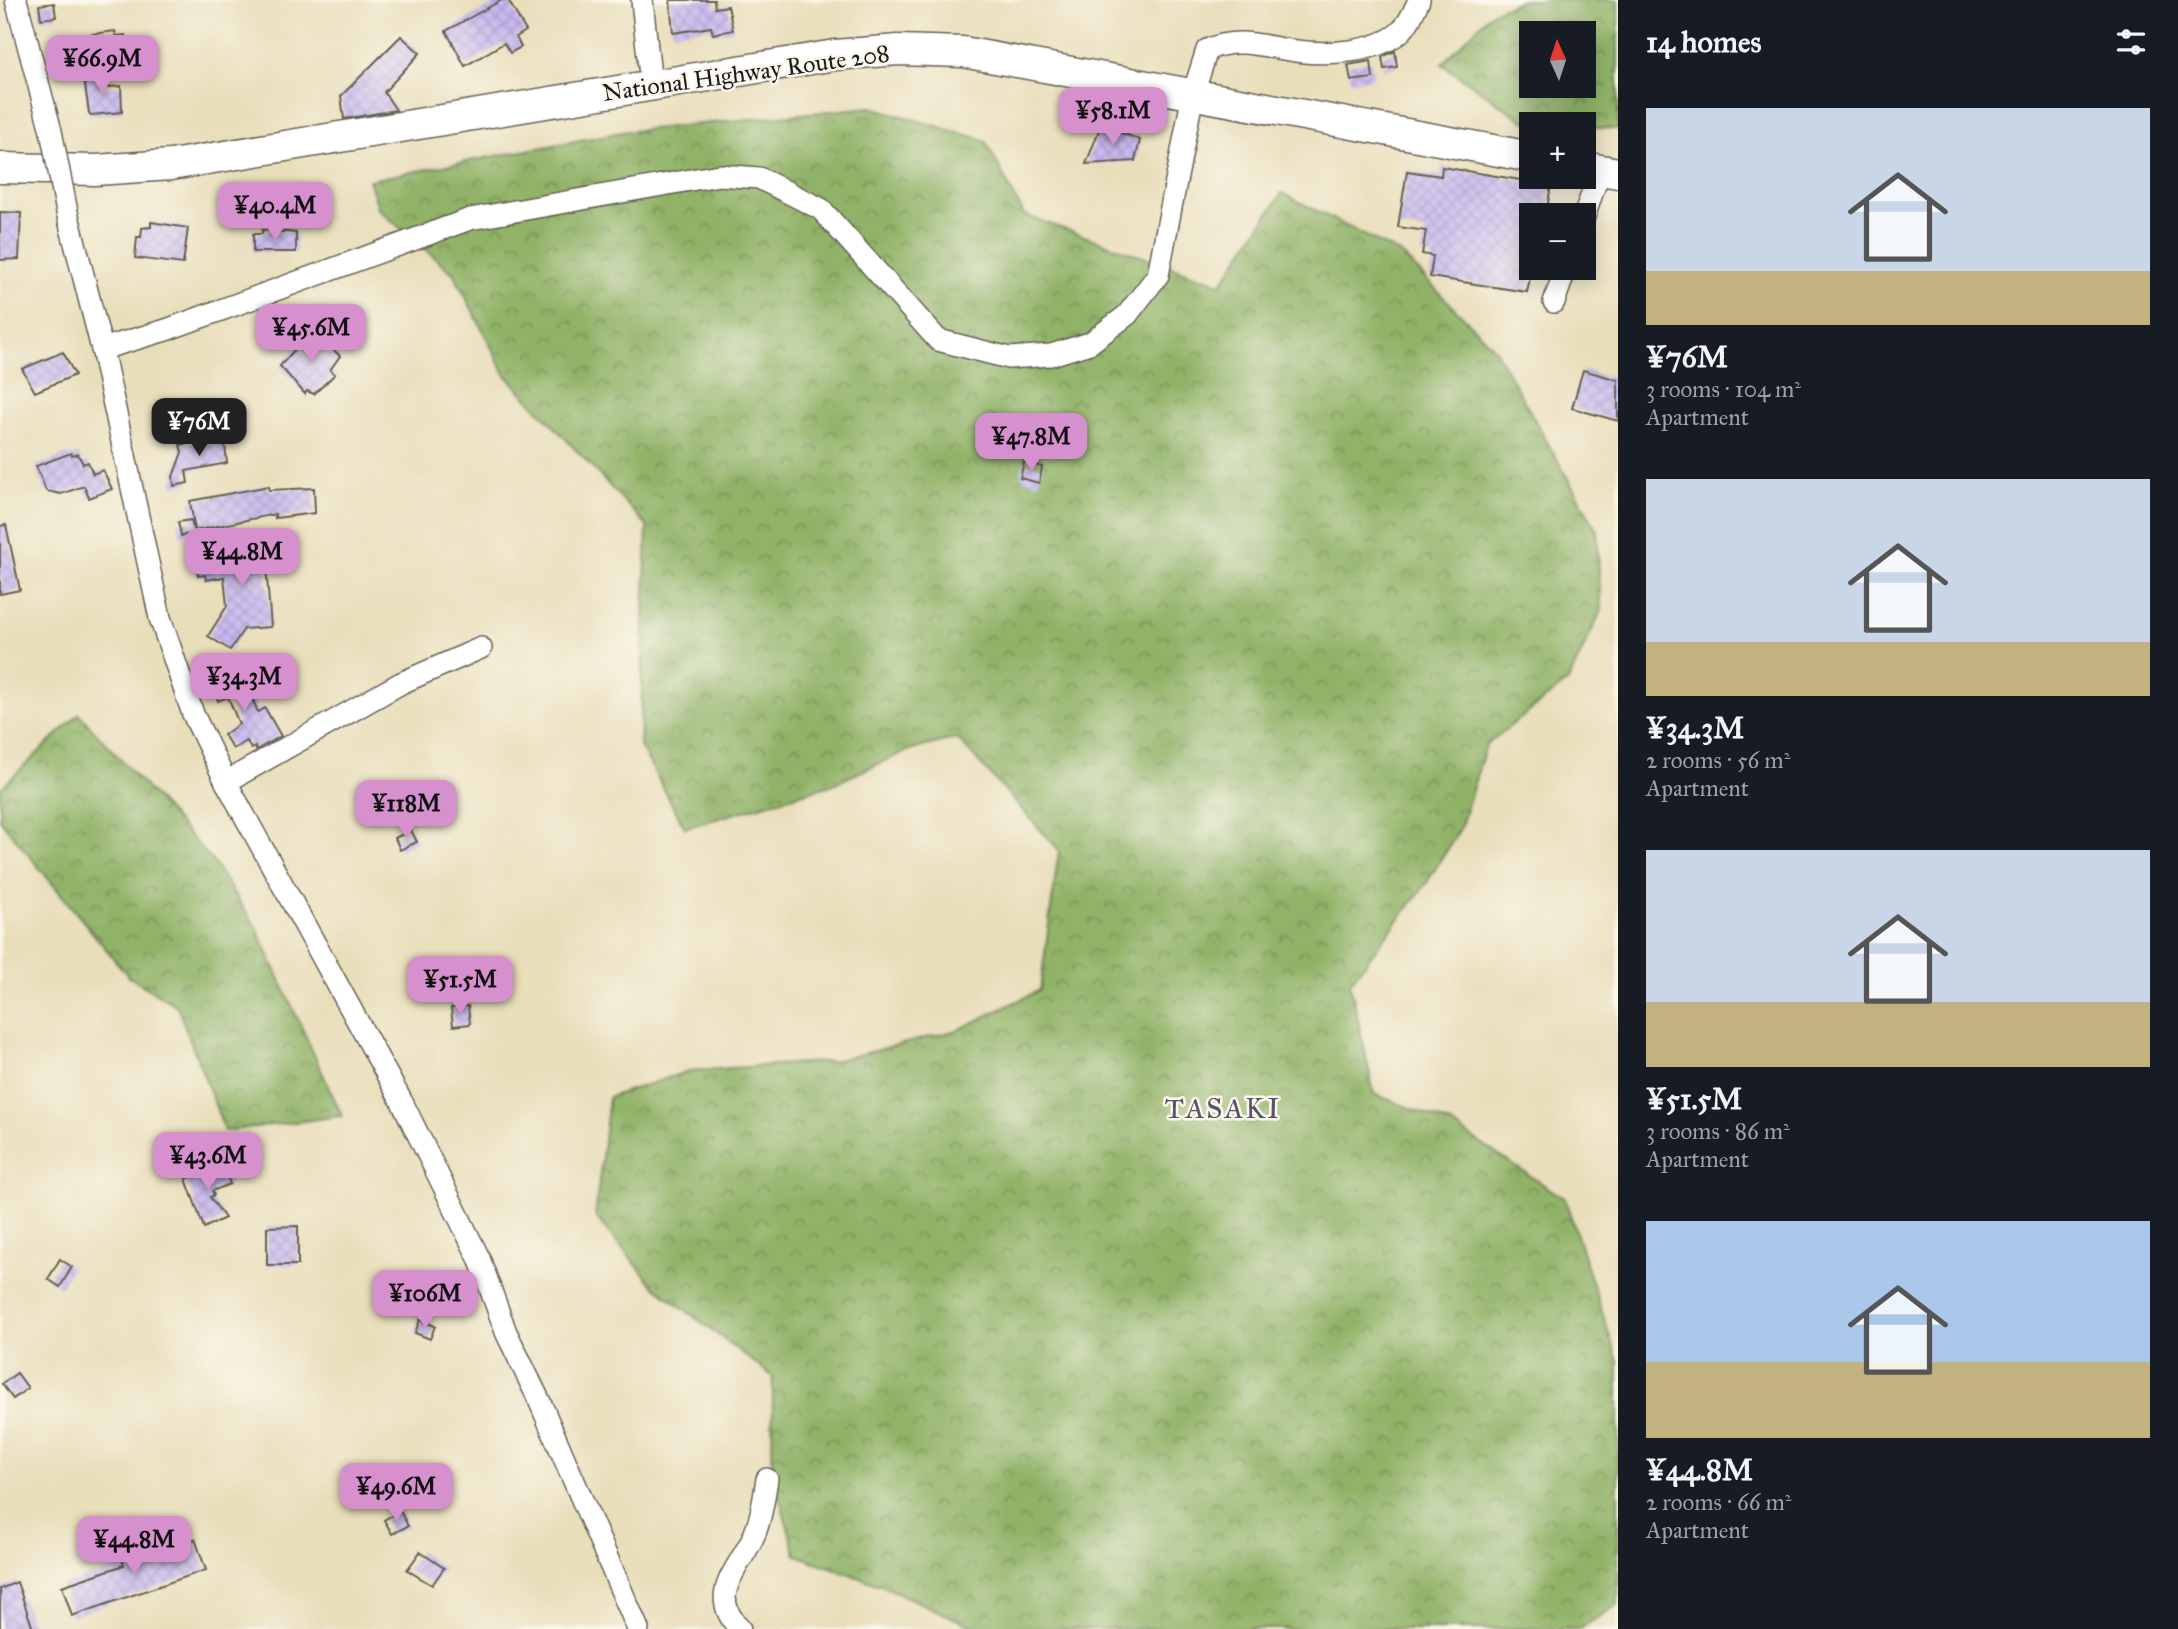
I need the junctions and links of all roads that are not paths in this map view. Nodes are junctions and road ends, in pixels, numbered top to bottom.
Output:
1 (16, 0) edge
2 (642, 0) edge
3 (1419, 0) edge
4 (650, 86) junction
5 (1193, 94) junction
6 (1519, 155) edge
7 (0, 168) edge
8 (1601, 170) edge
9 (1589, 203) edge
10 (1562, 280) edge
11 (1554, 302) dead end
12 (102, 349) junction
13 (481, 648) dead end
14 (226, 782) junction
15 (766, 1479) dead end
16 (638, 1629) edge
17 (740, 1629) edge

1 - 12 street, bridge
2 - 4 street
3 - 5 street
4 - 5 highway, National Highway Route 208
4 - 7 highway, National Highway Route 208
5 - 6 highway, National Highway Route 208
5 - 12 street
8 - 9 street
10 - 11 street
12 - 14 street
13 - 14 street
14 - 16 street
15 - 17 street

